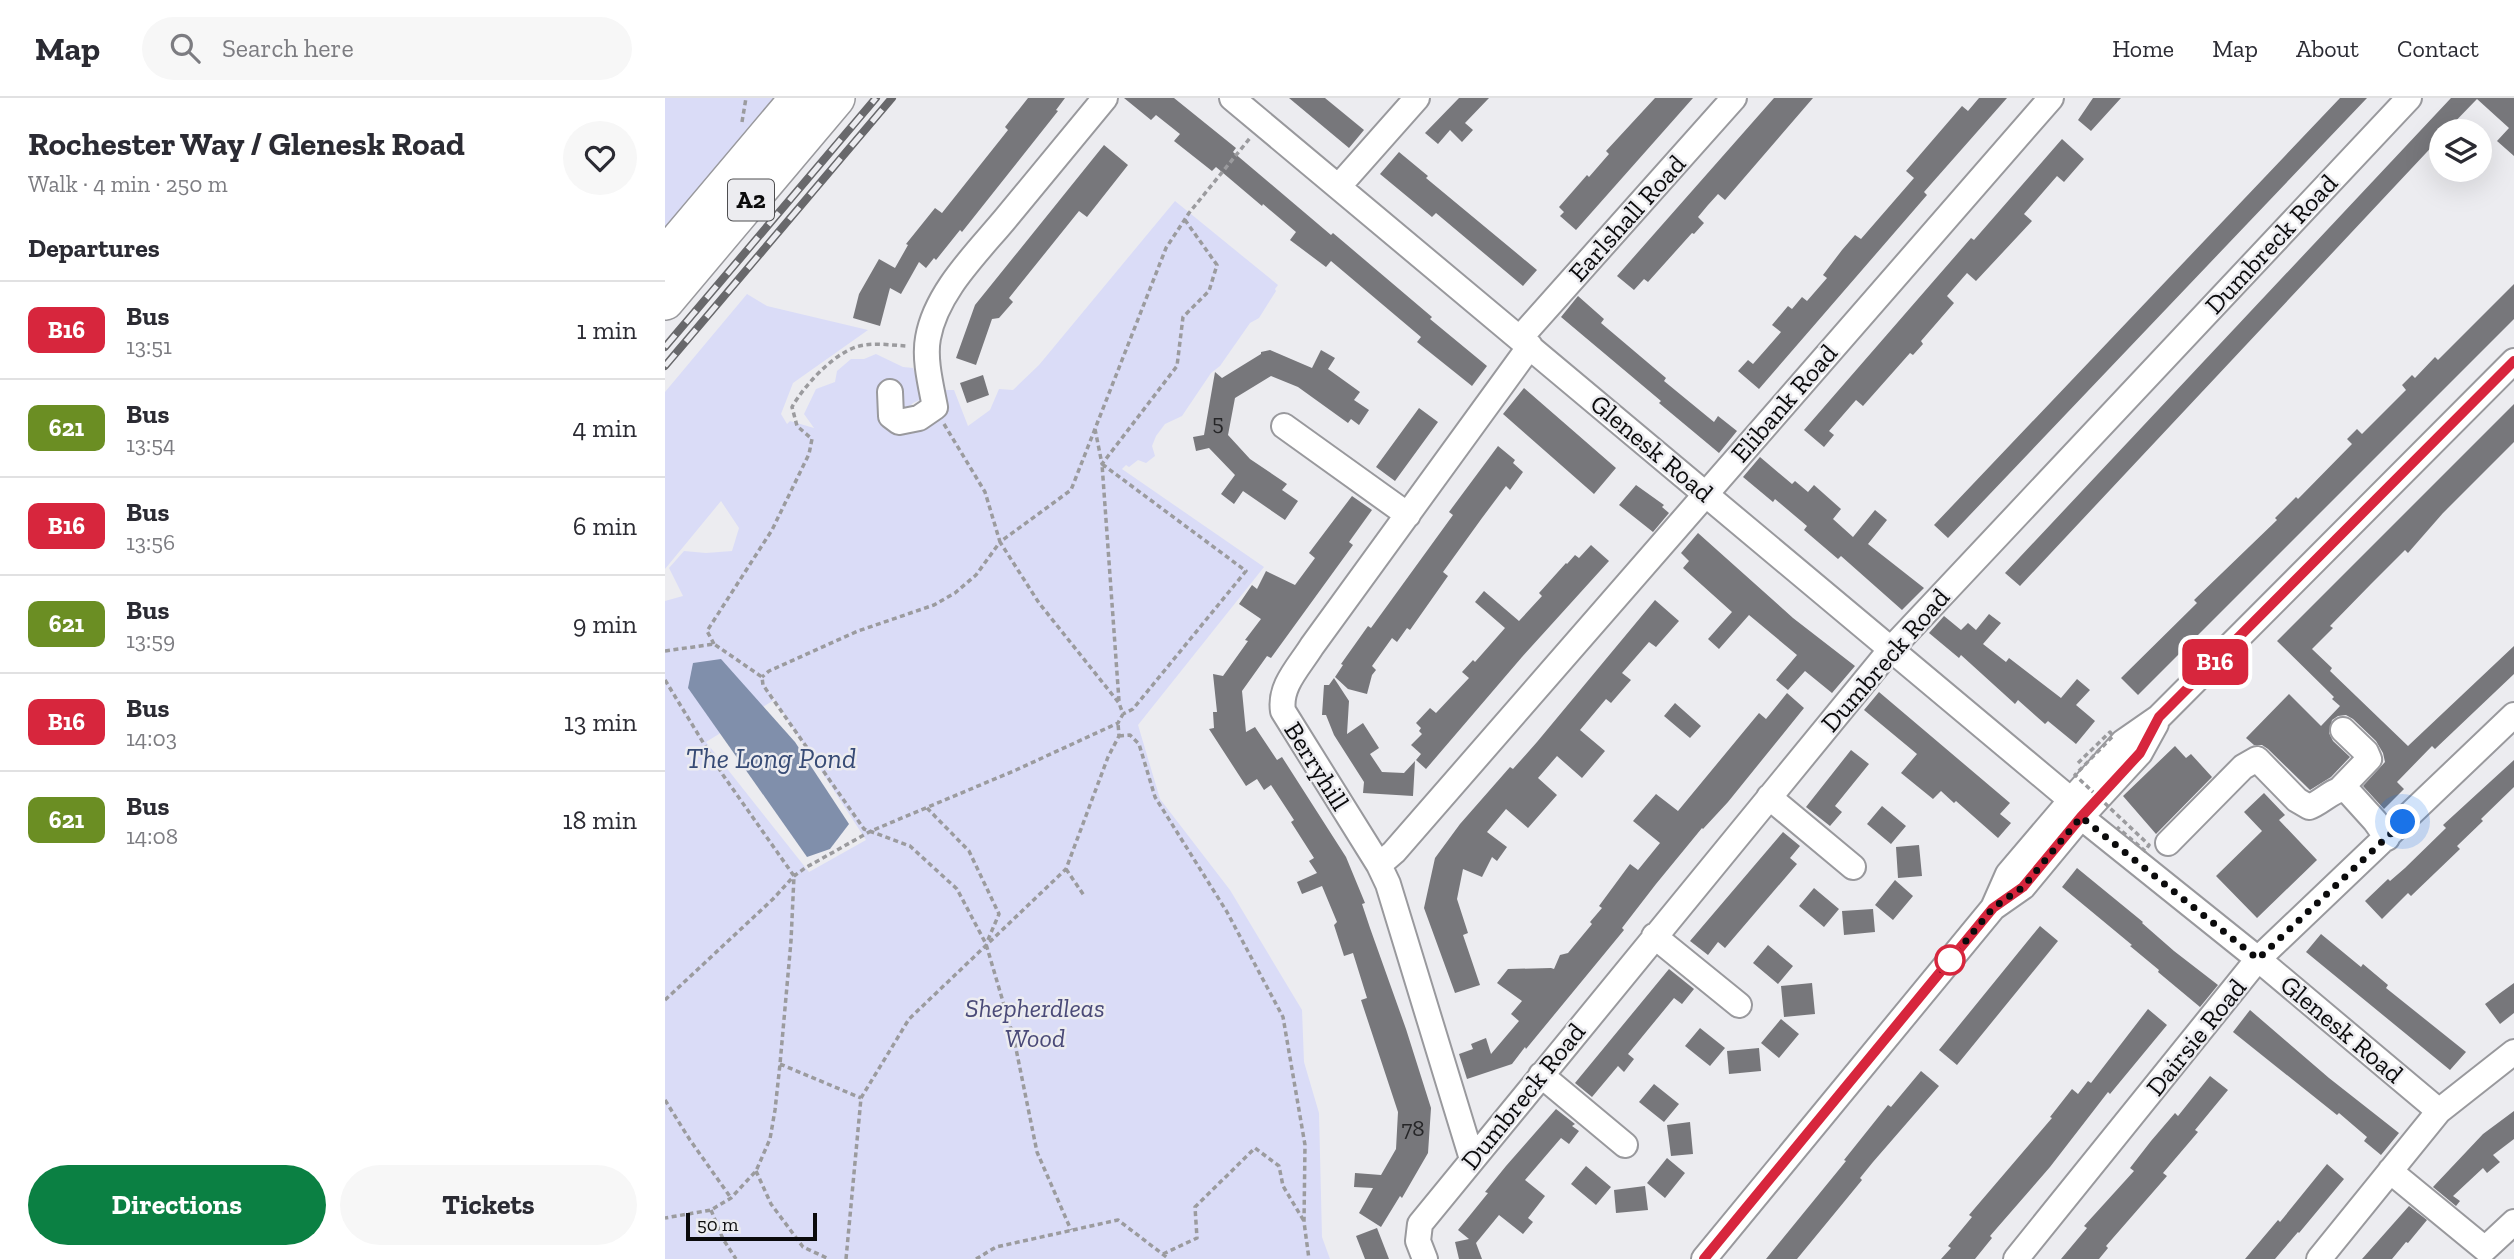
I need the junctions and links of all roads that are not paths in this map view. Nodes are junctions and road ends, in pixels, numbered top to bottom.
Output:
1 (799, 98) edge
2 (836, 98) edge
3 (1105, 98) edge
4 (1231, 98) edge
5 (1417, 98) edge
6 (1734, 98) edge
7 (2051, 98) edge
8 (2409, 98) edge
9 (1339, 186) junction
10 (665, 257) edge
11 (665, 301) edge
12 (1525, 342) junction
13 (2514, 361) edge
14 (890, 392) dead end
15 (1285, 426) dead end
16 (1705, 493) junction
17 (1408, 515) junction
18 (1891, 649) junction
19 (2514, 715) edge
20 (2343, 730) dead end
21 (2340, 789) junction
22 (1769, 797) junction
23 (2076, 808) junction
24 (2386, 838) junction
25 (2168, 843) dead end
26 (1379, 865) junction
27 (1853, 867) dead end
28 (1654, 936) junction
29 (2258, 959) junction
30 (1739, 1005) dead end
31 (2514, 1052) edge
32 (1541, 1075) junction
33 (2439, 1111) junction
34 (1625, 1145) dead end
35 (1472, 1159) junction
36 (2390, 1171) junction
37 (2514, 1222) edge
38 (1425, 1259) edge
39 (1704, 1259) edge
40 (2016, 1259) edge
41 (2319, 1259) edge

1 - 10 highway, A2
2 - 11 highway, A2
3 - 14 street
4 - 9 street, Glenesk Road
5 - 9 street
6 - 12 street, Earlshall Road
7 - 16 street, Elibank Road
8 - 18 street, Dumbreck Road
9 - 12 street, Glenesk Road
12 - 16 street, Glenesk Road
12 - 17 street, Berryhill
13 - 23 street
15 - 17 street
16 - 18 street, Glenesk Road
16 - 26 street, Elibank Road
17 - 26 street, Berryhill
18 - 22 street, Dumbreck Road
18 - 23 street, Glenesk Road
19 - 24 street, Dairsie Road
20 - 21 street
21 - 24 street
21 - 25 street
22 - 27 street
22 - 28 street, Dumbreck Road
23 - 29 street, Glenesk Road
23 - 39 street
24 - 29 street, Dairsie Road
26 - 35 street, Berryhill
28 - 30 street
28 - 32 street, Dumbreck Road
29 - 33 street, Glenesk Road
29 - 40 street, Dairsie Road
31 - 33 street
32 - 34 street
32 - 35 street, Dumbreck Road
33 - 36 street
35 - 38 street, Dumbreck Road
36 - 37 street
36 - 41 street

